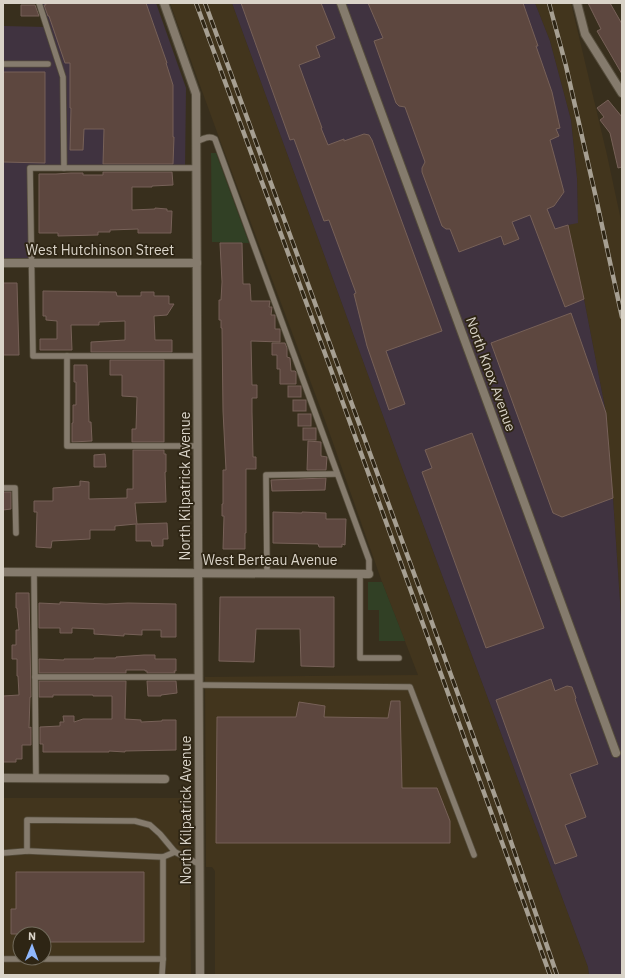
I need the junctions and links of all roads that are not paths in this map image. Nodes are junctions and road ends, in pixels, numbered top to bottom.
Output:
1 (39, 3) edge
2 (164, 3) edge
3 (341, 3) edge
4 (577, 3) edge
5 (3, 64) edge
6 (48, 64) dead end
7 (622, 93) edge
8 (196, 142) junction
9 (64, 168) junction
10 (196, 168) junction
11 (3, 263) edge
12 (32, 263) junction
13 (197, 263) junction
14 (67, 356) junction
15 (197, 356) junction
16 (197, 446) junction
17 (337, 474) junction
18 (3, 488) edge
19 (16, 533) dead end
20 (3, 572) edge
21 (34, 572) junction
22 (198, 573) junction
23 (268, 573) junction
24 (360, 574) junction
25 (369, 574) joint
26 (399, 658) dead end
27 (35, 678) junction
28 (198, 681) junction
29 (616, 753) dead end
30 (3, 778) edge
31 (36, 778) junction
32 (165, 779) dead end
33 (27, 851) junction
34 (175, 852) junction
35 (3, 853) edge
36 (474, 855) dead end
37 (163, 857) junction
38 (199, 864) junction
39 (162, 958) junction
40 (3, 959) edge
41 (162, 975) edge
42 (200, 975) edge

1 - 9 lane
2 - 8 street, North Kilpatrick Avenue
3 - 29 street, North Knox Avenue
4 - 7 street
5 - 6 lane
8 - 10 street, North Kilpatrick Avenue
8 - 17 lane
9 - 10 lane
9 - 12 lane
10 - 13 street, North Kilpatrick Avenue
11 - 12 street, West Hutchinson Street
12 - 13 street, West Hutchinson Street
12 - 14 lane
13 - 15 street, North Kilpatrick Avenue
14 - 15 lane
14 - 16 lane
15 - 16 street, North Kilpatrick Avenue
16 - 22 street, North Kilpatrick Avenue
17 - 23 lane
17 - 25 lane
18 - 19 lane
20 - 21 street, West Berteau Avenue
21 - 22 street, West Berteau Avenue
21 - 27 lane
22 - 23 street, West Berteau Avenue
22 - 28 street, North Kilpatrick Avenue
23 - 24 street, West Berteau Avenue
24 - 25 street, West Berteau Avenue
24 - 26 lane
27 - 28 lane
27 - 31 lane
28 - 36 lane
28 - 38 street, North Kilpatrick Avenue
30 - 31 street
31 - 32 street
33 - 34 lane
33 - 35 lane
33 - 37 lane
34 - 37 lane
34 - 38 lane
37 - 39 lane
38 - 42 street, North Kilpatrick Avenue
39 - 40 lane
39 - 41 lane

